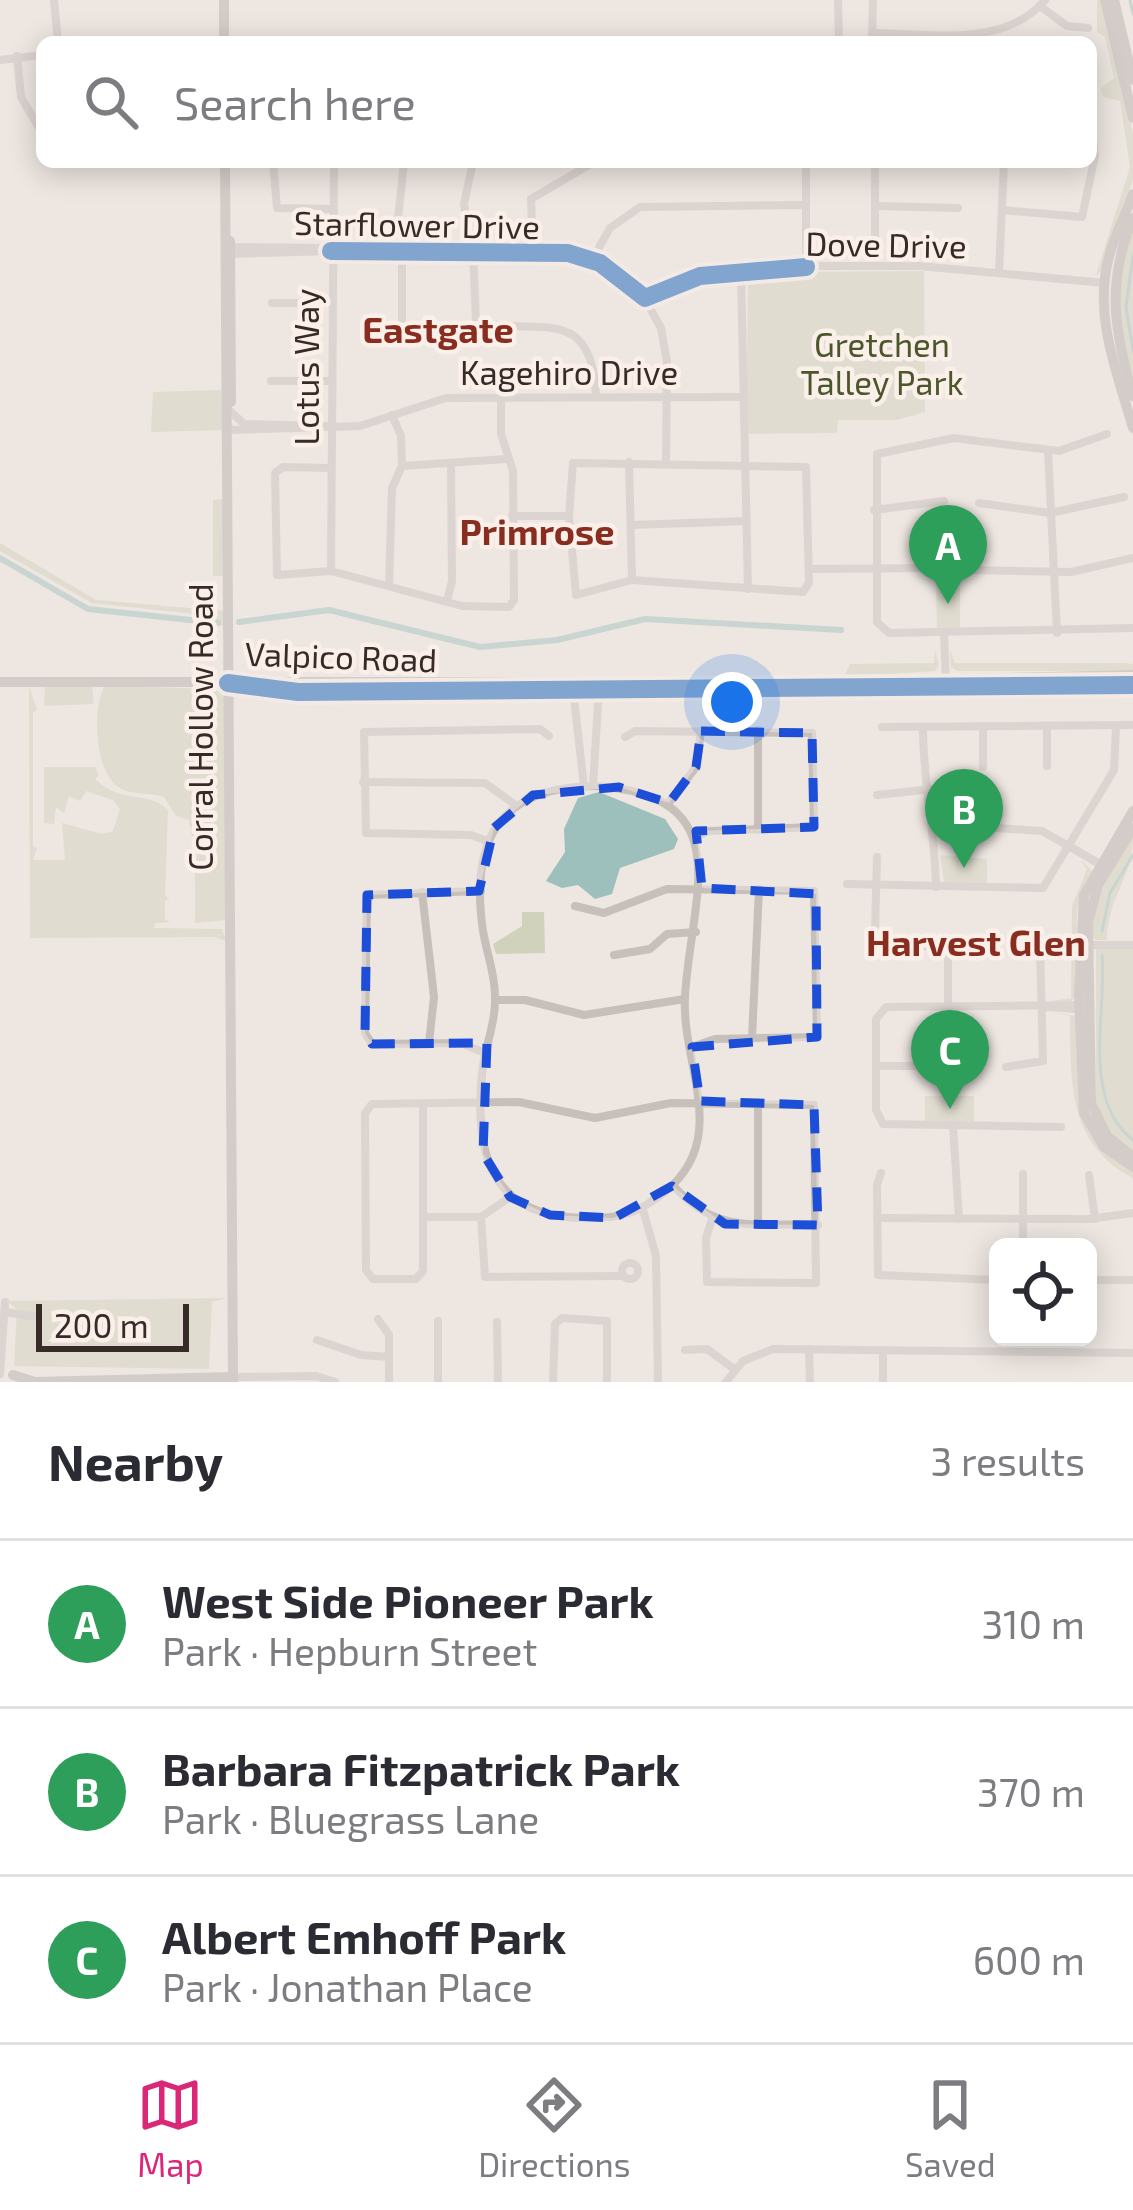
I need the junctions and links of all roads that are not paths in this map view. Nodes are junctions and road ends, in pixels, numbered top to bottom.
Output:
1 (54, 0) edge
2 (224, 0) edge
3 (838, 0) edge
4 (873, 0) edge
5 (1110, 0) edge
6 (1043, 3) edge
7 (1088, 28) dead end
8 (57, 36) edge
9 (224, 36) edge
10 (839, 36) edge
11 (872, 36) edge
12 (897, 36) edge
13 (36, 55) edge
14 (17, 56) junction
15 (0, 60) edge
16 (1133, 80) edge
17 (1132, 102) edge
18 (1133, 118) edge
19 (36, 123) edge
20 (225, 168) edge
21 (273, 168) edge
22 (334, 168) edge
23 (403, 168) edge
24 (472, 168) edge
25 (584, 168) edge
26 (806, 168) edge
27 (875, 168) edge
28 (1004, 168) edge
29 (1091, 168) edge
30 (1133, 194) edge
31 (806, 206) junction
32 (876, 206) junction
33 (958, 208) dead end
34 (333, 209) junction
35 (1002, 210) junction
36 (1133, 218) edge
37 (397, 228) dead end
38 (468, 228) dead end
39 (228, 250) junction
40 (473, 250) junction
41 (533, 250) junction
42 (331, 251) junction
43 (402, 251) junction
44 (592, 260) junction
45 (875, 266) junction
46 (806, 267) junction
47 (999, 272) junction
48 (741, 274) junction
49 (1107, 281) junction
50 (645, 298) junction
51 (272, 303) dead end
52 (331, 303) junction
53 (402, 337) dead end
54 (223, 357) junction
55 (271, 381) dead end
56 (331, 381) junction
57 (1129, 387) edge
58 (596, 396) junction
59 (666, 396) junction
60 (501, 397) junction
61 (741, 397) junction
62 (231, 412) junction
63 (392, 416) junction
64 (331, 427) junction
65 (1133, 428) edge
66 (231, 430) junction
67 (1107, 434) dead end
68 (1048, 451) junction
69 (506, 459) junction
70 (666, 461) junction
71 (629, 462) junction
72 (746, 462) junction
73 (451, 465) junction
74 (403, 466) junction
75 (332, 468) junction
76 (227, 481) junction
77 (1124, 497) dead end
78 (944, 501) dead end
79 (979, 503) dead end
80 (874, 510) junction
81 (1050, 513) junction
82 (512, 516) junction
83 (569, 516) junction
84 (747, 521) junction
85 (631, 525) junction
86 (1131, 562) edge
87 (809, 568) junction
88 (932, 568) dead end
89 (875, 570) junction
90 (965, 570) dead end
91 (331, 571) junction
92 (1053, 572) junction
93 (632, 580) junction
94 (388, 586) junction
95 (748, 590) junction
96 (447, 601) junction
97 (1133, 628) edge
98 (944, 633) junction
99 (1058, 633) junction
100 (1133, 675) edge
101 (945, 681) junction
102 (228, 683) junction
103 (0, 684) edge
104 (1133, 685) edge
105 (599, 686) junction
106 (572, 687) junction
107 (1116, 725) junction
108 (1133, 725) edge
109 (983, 726) junction
110 (1047, 726) junction
111 (599, 727) junction
112 (882, 727) dead end
113 (923, 727) junction
114 (758, 730) junction
115 (701, 731) junction
116 (578, 732) junction
117 (549, 736) dead end
118 (625, 737) dead end
119 (1047, 766) dead end
120 (983, 767) dead end
121 (363, 782) junction
122 (588, 786) junction
123 (923, 790) junction
124 (877, 794) dead end
125 (514, 804) junction
126 (668, 804) junction
127 (1133, 812) edge
128 (995, 827) dead end
129 (1133, 828) edge
130 (758, 830) junction
131 (694, 837) junction
132 (487, 841) junction
133 (1068, 844) junction
134 (877, 857) dead end
135 (1104, 866) junction
136 (848, 884) dead end
137 (875, 884) junction
138 (935, 887) junction
139 (700, 888) junction
140 (759, 889) junction
141 (481, 891) junction
142 (422, 892) junction
143 (574, 905) dead end
144 (696, 932) junction
145 (1133, 944) edge
146 (1084, 945) junction
147 (980, 946) dead end
148 (948, 947) junction
149 (1040, 949) dead end
150 (614, 955) dead end
151 (685, 999) junction
152 (495, 1000) junction
153 (1041, 1006) junction
154 (948, 1007) junction
155 (1082, 1007) junction
156 (752, 1038) junction
157 (429, 1043) junction
158 (692, 1047) junction
159 (485, 1053) junction
160 (876, 1066) junction
161 (943, 1066) dead end
162 (1006, 1067) dead end
163 (700, 1101) junction
164 (758, 1102) junction
165 (423, 1104) junction
166 (481, 1104) junction
167 (953, 1126) junction
168 (1061, 1127) dead end
169 (1133, 1157) edge
170 (1133, 1167) edge
171 (881, 1174) dead end
172 (1024, 1174) dead end
173 (1089, 1175) dead end
174 (673, 1185) junction
175 (510, 1197) junction
176 (643, 1210) junction
177 (1133, 1213) edge
178 (424, 1217) junction
179 (481, 1217) junction
180 (877, 1218) junction
181 (712, 1219) junction
182 (959, 1219) junction
183 (1023, 1219) junction
184 (1095, 1219) junction
185 (758, 1224) junction
186 (818, 1225) junction
187 (1023, 1238) edge
188 (624, 1276) dead end
189 (989, 1280) edge
190 (1097, 1280) edge
191 (1133, 1280) edge
192 (37, 1317) dead end
193 (378, 1319) dead end
194 (438, 1321) dead end
195 (497, 1322) dead end
196 (317, 1340) dead end
197 (809, 1349) junction
198 (685, 1350) dead end
199 (883, 1350) junction
200 (1133, 1352) edge
201 (389, 1357) junction
202 (734, 1369) junction
203 (10, 1376) edge
204 (230, 1380) edge
205 (34, 1382) edge
206 (186, 1382) edge
207 (335, 1382) edge
208 (389, 1382) edge
209 (438, 1382) edge
210 (498, 1382) edge
211 (554, 1382) edge
212 (607, 1382) edge
213 (658, 1382) edge
214 (726, 1382) edge
215 (810, 1382) edge
216 (883, 1382) edge

1 - 8 street
2 - 9 main road
3 - 10 street
4 - 11 street
5 - 16 main road
5 - 17 main road
6 - 7 street
6 - 12 street
13 - 14 street
14 - 15 street
14 - 19 street
17 - 18 main road
20 - 39 main road
21 - 34 street
22 - 34 street, Lotus Way
23 - 37 street
24 - 38 street
25 - 41 street
26 - 31 street
27 - 32 street
28 - 35 street
29 - 35 street
30 - 49 main road
31 - 44 street
31 - 46 street
32 - 33 street
32 - 45 street
34 - 42 street, Lotus Way
35 - 47 street
36 - 49 main road
39 - 42 street, Starflower Drive
39 - 54 main road, Corral Hollow Road
39 - 62 main road
40 - 41 street, Starflower Drive
40 - 43 street, Starflower Drive
40 - 58 street
41 - 44 street, Starflower Drive
42 - 43 street, Starflower Drive
42 - 52 street, Lotus Way
43 - 53 street
44 - 50 street, Starflower Drive
45 - 46 street, Dove Drive
45 - 47 street, Dove Drive
46 - 48 street, Dove Drive
47 - 49 street, Dove Drive
48 - 50 street, Dove Drive
48 - 61 street
49 - 57 main road
50 - 59 street
51 - 52 street
52 - 56 street, Lotus Way
54 - 66 street
54 - 76 main road, Corral Hollow Road
55 - 56 street
56 - 64 street, Lotus Way
57 - 65 main road
58 - 59 street, Kagehiro Drive
58 - 60 street, Kagehiro Drive
59 - 61 street, Kagehiro Drive
59 - 70 street
60 - 63 street, Kagehiro Drive
60 - 69 street
61 - 72 street
62 - 64 street
62 - 66 main road
63 - 64 street, Kagehiro Drive
63 - 74 street
64 - 66 street
64 - 75 street, Lotus Way
66 - 76 main road
67 - 68 street
68 - 80 street
68 - 81 street
69 - 73 street
69 - 82 street
70 - 71 street
70 - 72 street
71 - 83 street
71 - 85 street
72 - 84 street
72 - 87 street
73 - 74 street
73 - 96 street
74 - 94 street
75 - 91 street, Lotus Way
75 - 91 street
76 - 102 main road, Corral Hollow Road
77 - 81 street
78 - 80 street
79 - 81 street
80 - 89 street
81 - 92 street
82 - 83 street
82 - 96 street
83 - 93 street
84 - 85 street
84 - 95 street
85 - 93 street
86 - 92 street
87 - 89 street
87 - 95 street
88 - 89 street
89 - 98 street
90 - 92 street
91 - 94 street
92 - 99 street
93 - 95 street
94 - 96 street
97 - 99 street
98 - 99 street
98 - 101 street
100 - 101 main road, Valpico Road
101 - 104 main road, Valpico Road
101 - 105 main road, Valpico Road
102 - 103 main road, Valpico Road
102 - 106 main road, Valpico Road
102 - 204 main road, Corral Hollow Road
105 - 106 main road, Valpico Road
105 - 111 street
106 - 116 street
107 - 108 street
107 - 110 street
107 - 133 street
109 - 110 street
109 - 113 street
109 - 120 street
110 - 119 street
111 - 116 street
111 - 122 street
112 - 113 street
113 - 123 street
114 - 115 street
114 - 130 street
114 - 130 street
115 - 118 street
115 - 126 street
116 - 122 street
117 - 121 street
121 - 125 street
121 - 132 street
122 - 125 street
122 - 126 street
123 - 124 street
123 - 138 street
125 - 132 street
126 - 131 street
127 - 135 main road
128 - 133 street
129 - 135 main road
130 - 131 street
131 - 139 street
132 - 141 street
133 - 135 street
133 - 138 street
134 - 137 street
135 - 146 main road
136 - 137 street
137 - 138 street
137 - 148 street
139 - 140 street
139 - 143 street
139 - 144 street
140 - 156 street
140 - 156 street
141 - 142 street
141 - 152 street
142 - 157 street
142 - 157 street
144 - 150 street
144 - 151 street
145 - 146 street
146 - 155 main road
147 - 148 street
148 - 154 street
149 - 153 street
151 - 152 street
151 - 158 street
152 - 159 street
153 - 154 street
153 - 155 street
153 - 162 street
154 - 160 street
155 - 169 main road
155 - 170 main road
156 - 158 street
157 - 159 street
158 - 163 street
159 - 166 street
160 - 161 street
160 - 167 street
163 - 164 street
163 - 166 street
163 - 174 street
164 - 185 street
164 - 186 street
165 - 166 street
165 - 178 street
165 - 178 street
166 - 175 street
167 - 168 street
167 - 182 street
171 - 180 street
172 - 183 street
173 - 184 street
174 - 176 street
174 - 181 street
175 - 176 street
175 - 179 street
176 - 213 street
177 - 184 street
178 - 179 street
179 - 188 street
180 - 182 street
180 - 189 street
181 - 185 street
181 - 186 street
182 - 183 street
183 - 184 street
183 - 187 street
185 - 186 street
190 - 191 street
192 - 203 street
193 - 201 street
194 - 209 street
195 - 210 street
196 - 201 street
197 - 199 street
197 - 202 street
197 - 215 street
198 - 202 street
199 - 200 street
199 - 216 street
201 - 208 street
202 - 214 street
203 - 205 main road
204 - 206 main road
204 - 207 street
205 - 206 main road
211 - 212 street

